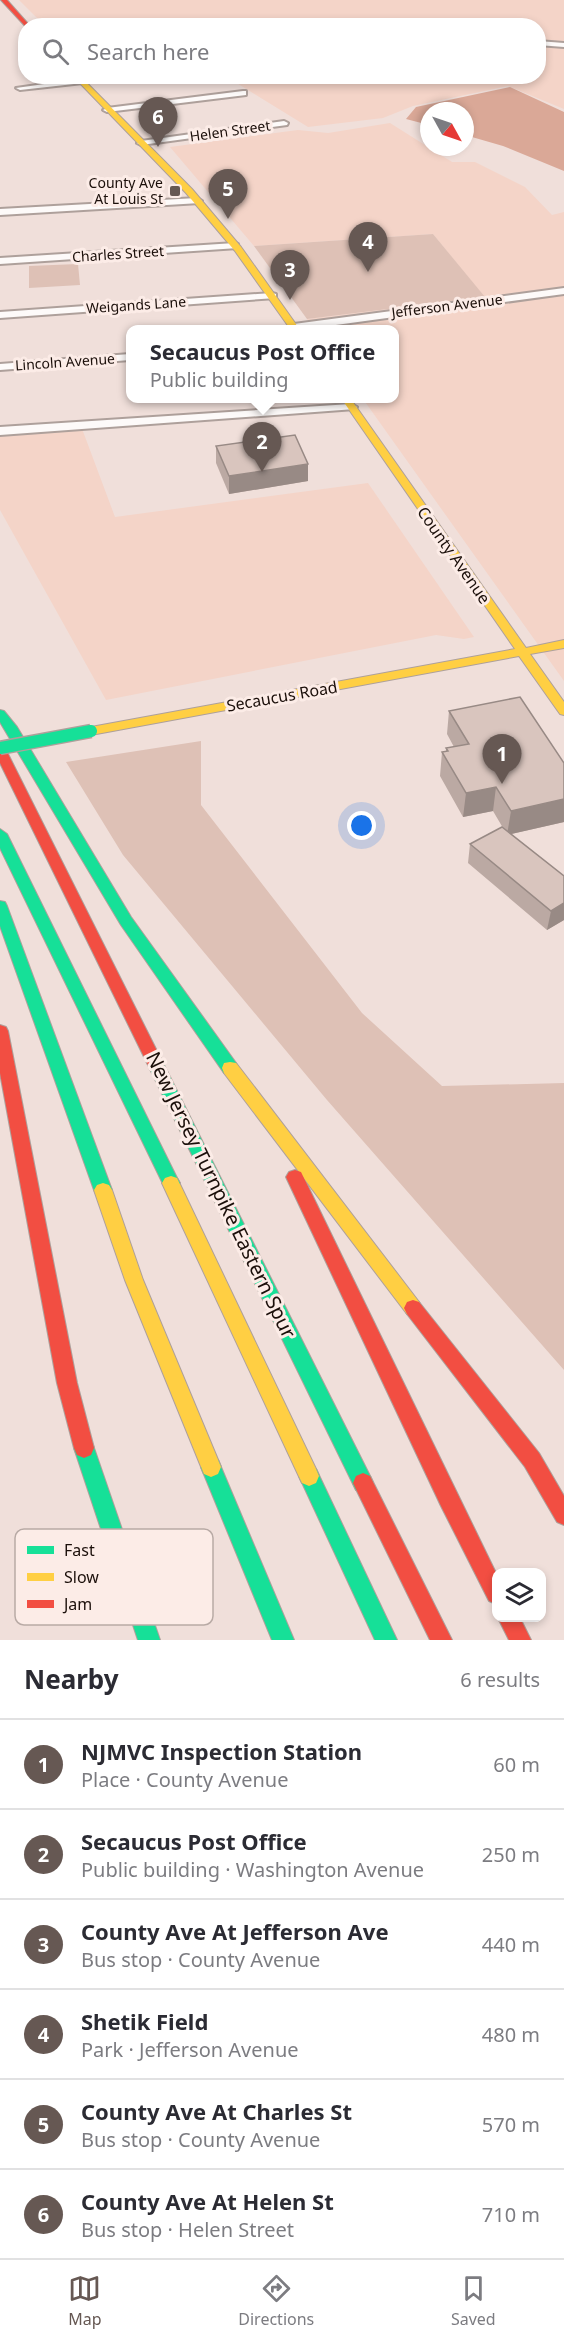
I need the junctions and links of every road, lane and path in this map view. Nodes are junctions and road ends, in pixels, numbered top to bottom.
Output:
1 (4, 0) edge
2 (21, 18) edge
3 (546, 44) edge
4 (564, 45) edge
5 (46, 84) edge
6 (83, 84) edge
7 (20, 88) dead end
8 (243, 93) dead end
9 (106, 110) junction
10 (284, 123) dead end
11 (141, 143) junction
12 (197, 201) junction
13 (0, 212) edge
14 (235, 246) junction
15 (0, 261) edge
16 (564, 291) edge
17 (272, 296) junction
18 (0, 315) edge
19 (293, 325) edge
20 (317, 325) edge
21 (126, 357) edge
22 (0, 367) edge
23 (348, 403) edge
24 (0, 431) edge
25 (564, 644) edge
26 (523, 652) junction
27 (564, 711) edge
28 (0, 714) edge
29 (0, 749) edge
30 (0, 834) edge
31 (0, 906) edge
32 (0, 1031) edge
33 (270, 1124) junction
34 (564, 1515) edge
35 (111, 1529) edge
36 (492, 1586) edge
37 (511, 1622) edge
38 (144, 1625) edge
39 (149, 1640) edge
40 (283, 1640) edge
41 (386, 1640) edge
42 (441, 1640) edge
43 (520, 1640) edge

1 - 2 main road
3 - 4 street
5 - 7 street
6 - 9 main road
8 - 9 street
9 - 11 main road
10 - 11 street, Helen Street
11 - 12 main road
12 - 13 street
12 - 14 main road
14 - 15 street, Charles Street
14 - 17 main road
16 - 20 street, Jefferson Avenue
17 - 18 street, Weigands Lane
17 - 19 main road
21 - 22 street, Lincoln Avenue
23 - 24 street
23 - 26 main road, County Avenue
25 - 26 main road, Secaucus Road
26 - 27 main road, County Avenue
26 - 29 main road, Secaucus Road, bridge
28 - 33 main road
29 - 42 main road, New Jersey Turnpike Eastern Spur
30 - 41 main road
31 - 40 main road
32 - 35 main road
33 - 34 main road
33 - 36 main road
37 - 43 main road
38 - 39 main road

